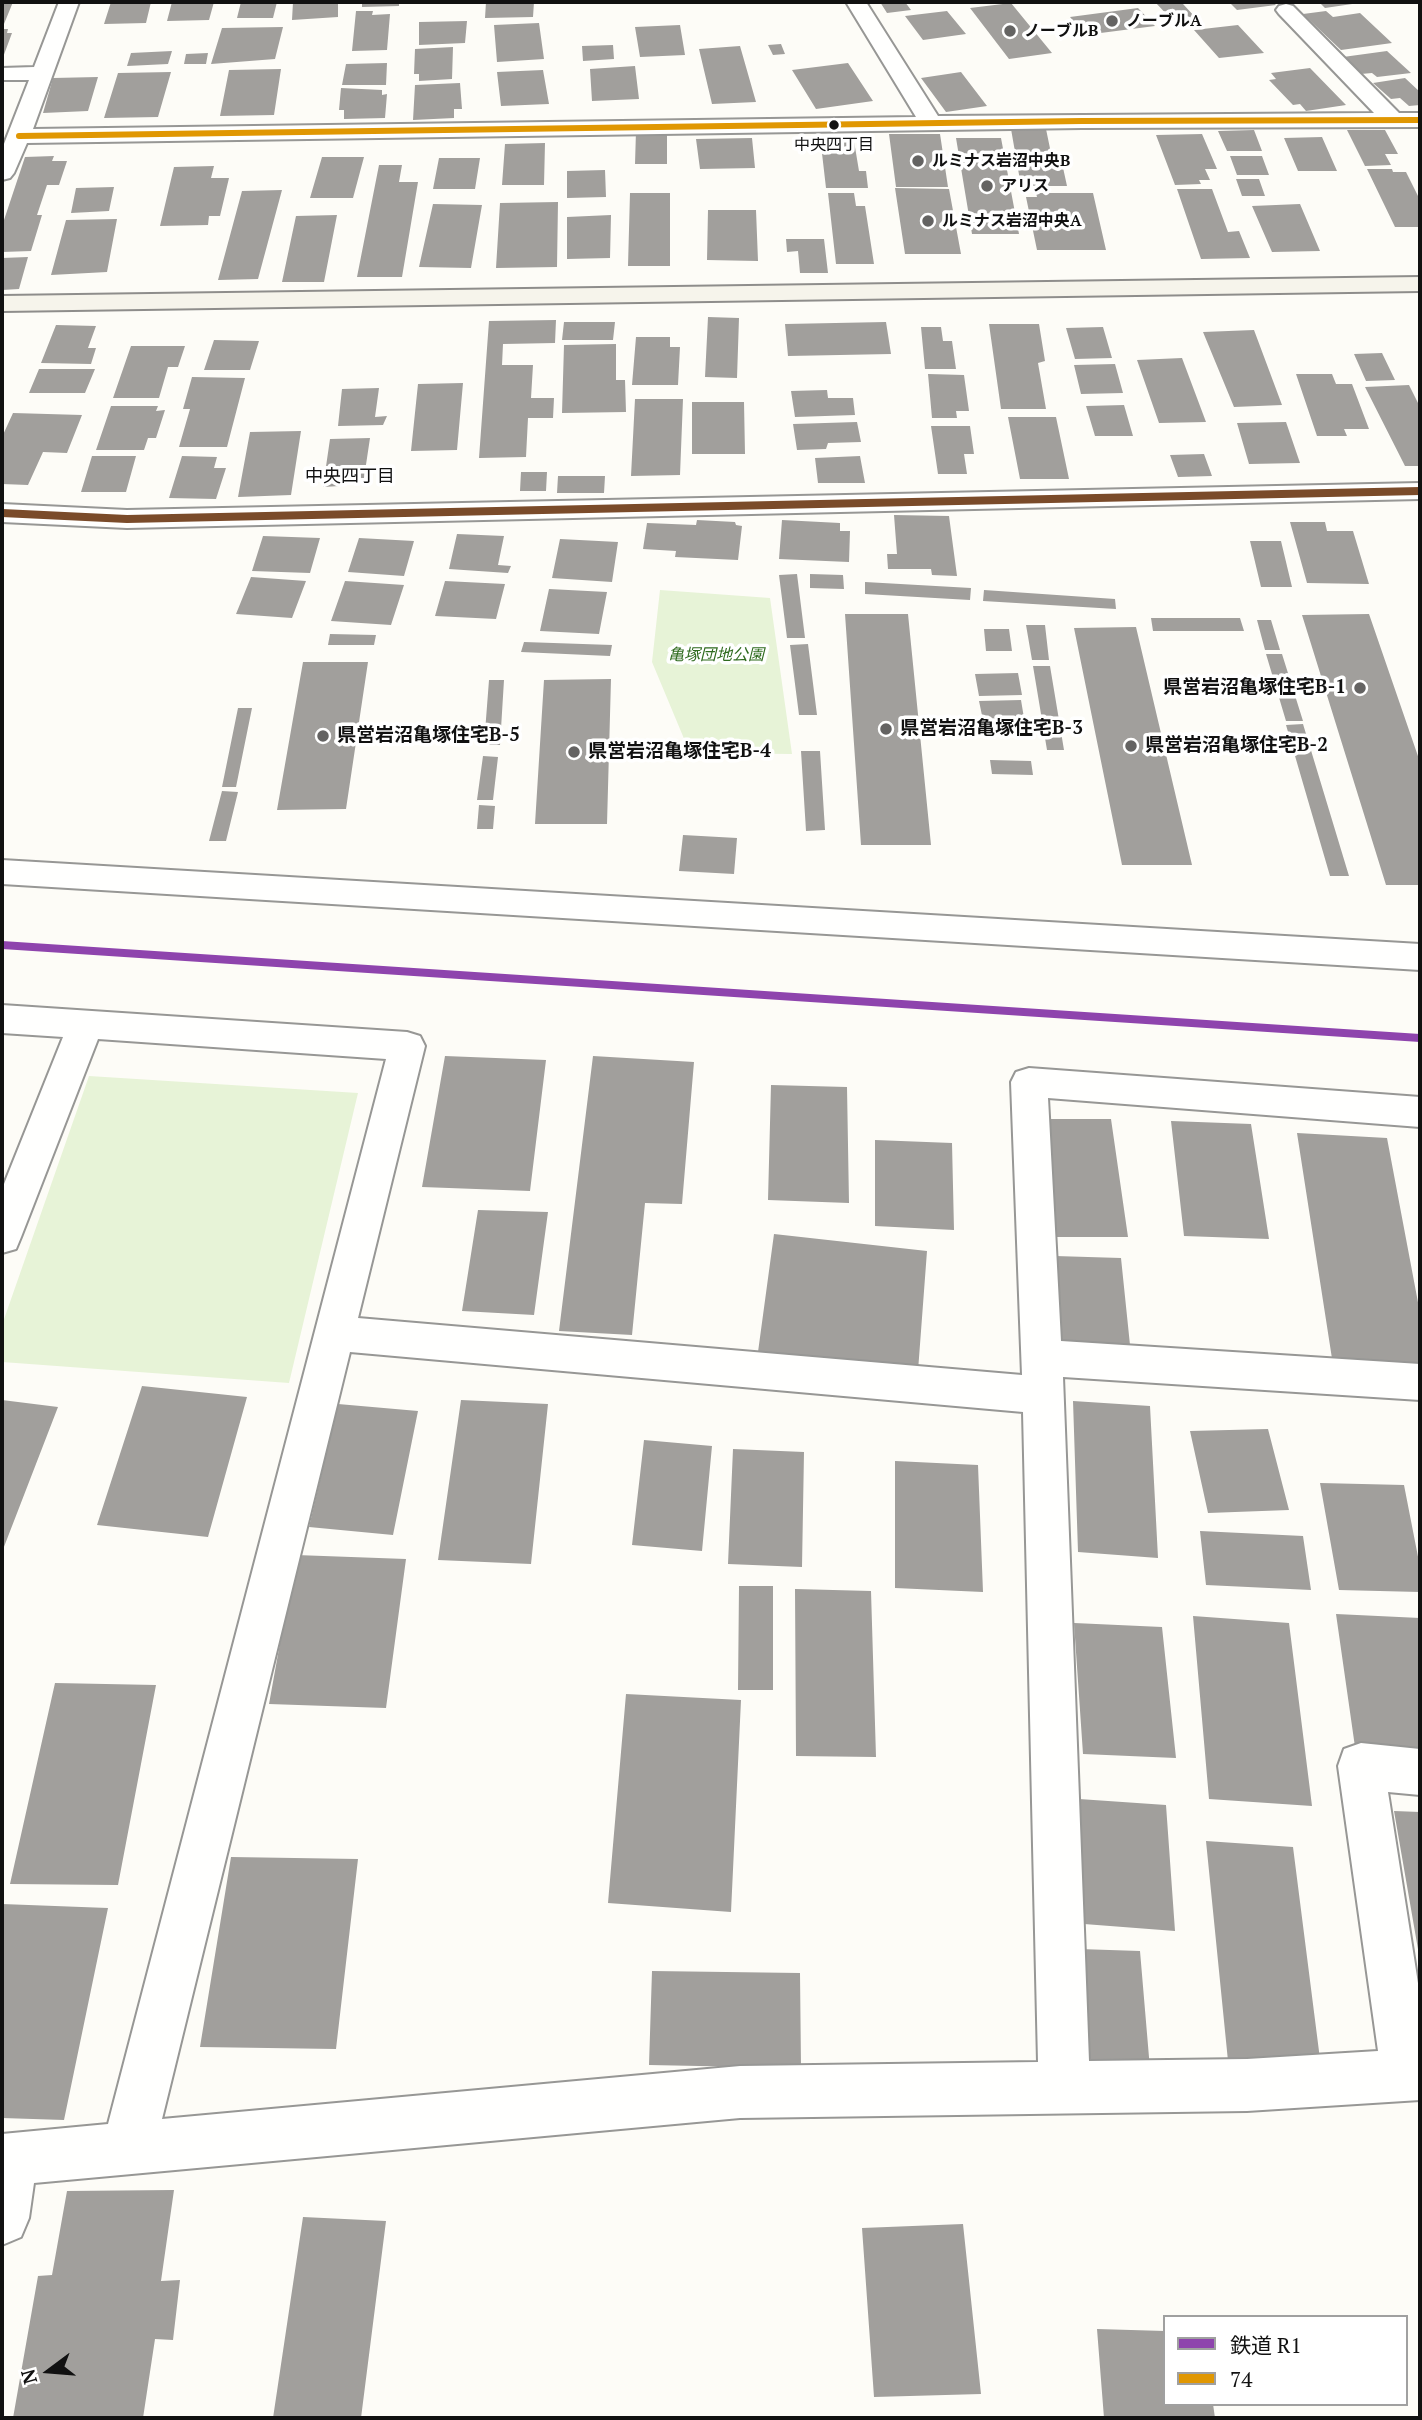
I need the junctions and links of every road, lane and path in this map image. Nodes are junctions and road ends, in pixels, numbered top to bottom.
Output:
1 (69, 2) edge
2 (856, 2) edge
3 (1286, 10) dead end
4 (41, 73) junction
5 (2, 74) edge
6 (1393, 120) junction
7 (1420, 120) edge
8 (931, 123) junction
9 (19, 136) junction
10 (2, 173) edge
11 (1420, 284) edge
12 (2, 304) edge
13 (1420, 491) edge
14 (2, 513) edge
15 (2, 872) edge
16 (1420, 957) edge
17 (2, 1019) edge
18 (86, 1024) junction
19 (1420, 1112) edge
20 (2, 1237) edge
21 (335, 1332) junction
22 (1042, 1376) junction
23 (1420, 1382) edge
24 (1420, 1772) edge
25 (1414, 2075) edge
26 (1064, 2087) junction
27 (128, 2149) junction
28 (7, 2160) edge
29 (2, 2218) edge

1 - 4 street
2 - 8 street
3 - 6 street
4 - 5 street
4 - 9 street
6 - 7 street
6 - 8 street
8 - 9 street
9 - 10 street
11 - 12 street
13 - 14 street
15 - 16 street
17 - 18 street
18 - 20 street
18 - 21 street
19 - 22 street
21 - 22 street
21 - 27 street
22 - 23 street
22 - 26 street
24 - 25 street
25 - 26 street
26 - 27 street
27 - 28 street
28 - 29 street

